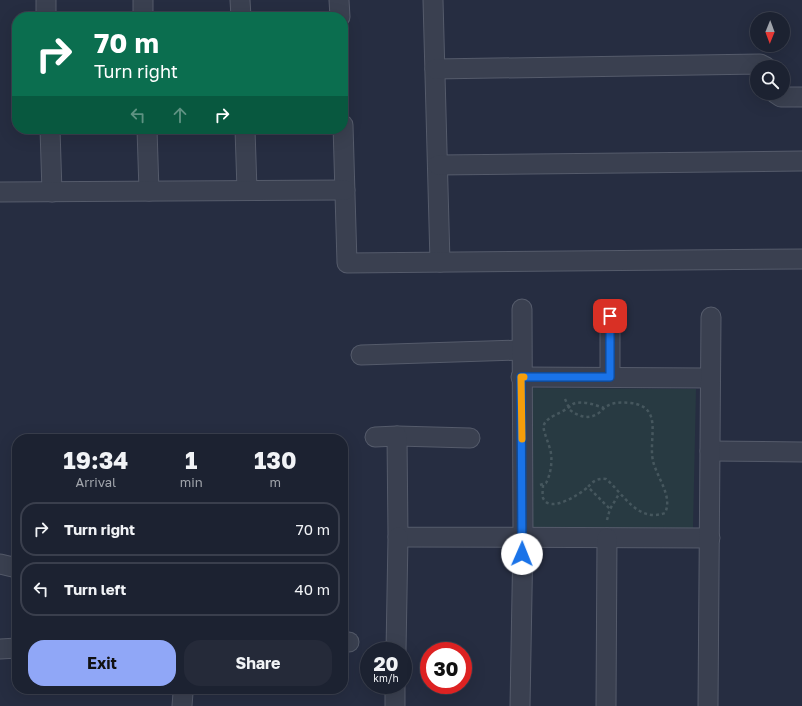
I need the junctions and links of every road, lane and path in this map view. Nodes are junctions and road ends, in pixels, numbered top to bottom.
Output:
1 (46, 0) edge
2 (143, 0) edge
3 (240, 0) edge
4 (339, 0) edge
5 (433, 0) edge
6 (46, 12) edge
7 (143, 12) edge
8 (241, 12) edge
9 (340, 12) edge
10 (750, 64) edge
11 (435, 69) junction
12 (790, 97) edge
13 (802, 97) edge
14 (50, 134) edge
15 (147, 134) edge
16 (245, 134) edge
17 (343, 134) edge
18 (802, 161) edge
19 (438, 165) junction
20 (247, 190) junction
21 (345, 190) junction
22 (149, 191) junction
23 (0, 192) edge
24 (52, 192) junction
25 (802, 258) edge
26 (440, 262) junction
27 (522, 309) dead end
28 (610, 316) dead end
29 (711, 318) dead end
30 (521, 350) junction
31 (361, 355) dead end
32 (521, 377) junction
33 (610, 377) junction
34 (710, 378) junction
35 (565, 399) dead end
36 (604, 408) junction
37 (375, 436) dead end
38 (397, 436) junction
39 (470, 438) dead end
40 (710, 451) junction
41 (802, 452) edge
42 (543, 485) junction
43 (588, 487) junction
44 (522, 488) junction
45 (619, 494) junction
46 (610, 509) junction
47 (398, 538) junction
48 (522, 538) junction
49 (607, 538) junction
50 (710, 538) junction
51 (0, 564) edge
52 (12, 567) edge
53 (396, 642) edge
54 (12, 648) edge
55 (0, 649) edge
56 (395, 694) edge
57 (395, 706) edge
58 (520, 706) edge
59 (606, 706) edge
60 (708, 706) edge

1 - 6 street
2 - 7 street
3 - 8 street
4 - 9 street
5 - 11 street
10 - 11 street
11 - 19 street
12 - 13 street
14 - 24 street
15 - 22 street
16 - 20 street
17 - 21 street
18 - 19 street
19 - 26 street
20 - 21 street
20 - 22 street
21 - 26 street
22 - 24 street
23 - 24 street
25 - 26 street
27 - 30 street
28 - 33 street
29 - 34 street
30 - 31 street
30 - 32 street
32 - 33 street
32 - 44 street
33 - 34 street
34 - 40 street
35 - 36 path, bridge
36 - 42 path
36 - 45 path
37 - 38 street
38 - 39 street
38 - 47 street
40 - 41 street
40 - 50 street
42 - 43 path
42 - 44 path
43 - 45 path
43 - 46 path
44 - 48 street
45 - 46 path
46 - 49 path
47 - 48 street
47 - 53 street
48 - 49 street
48 - 58 street
49 - 50 street
49 - 59 street
50 - 60 street
51 - 52 street
54 - 55 street
56 - 57 street

